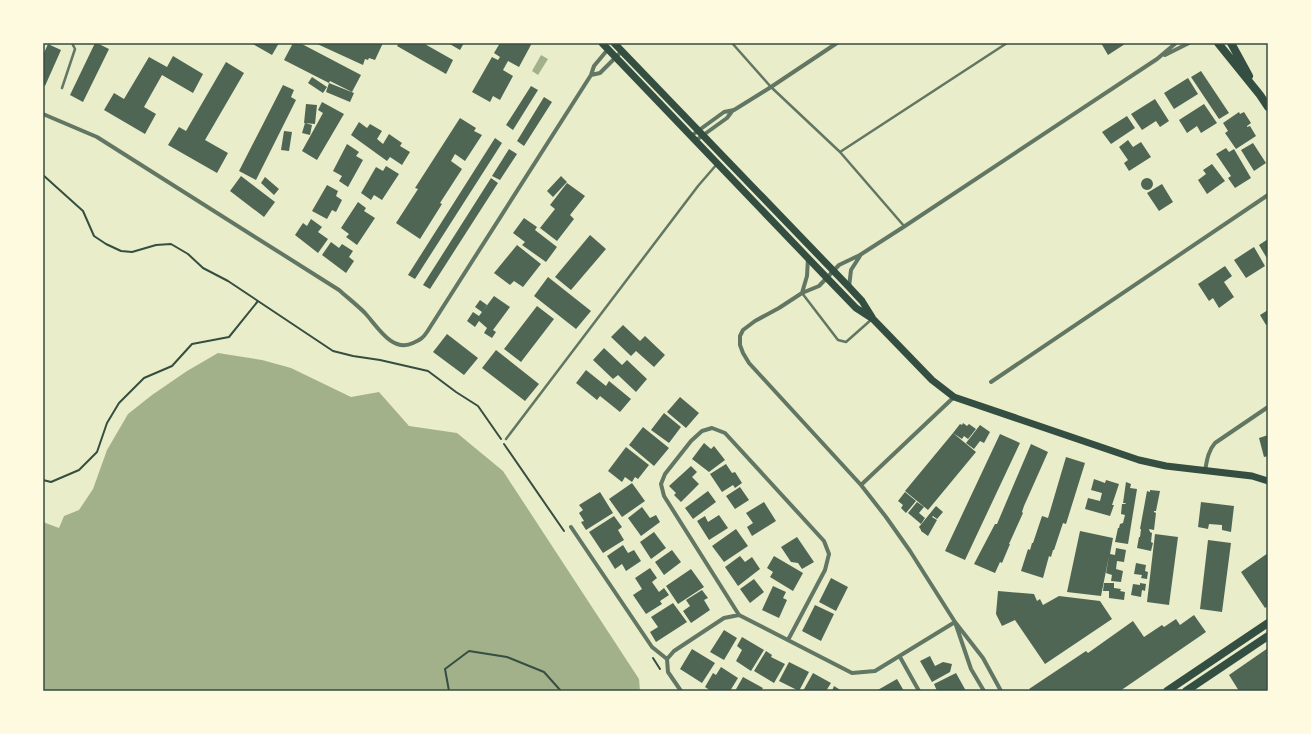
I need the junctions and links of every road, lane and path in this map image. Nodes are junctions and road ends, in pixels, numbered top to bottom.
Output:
1 (72, 43) edge
2 (602, 43) edge
3 (732, 43) edge
4 (837, 43) edge
5 (1007, 43) edge
6 (1176, 43) edge
7 (1189, 43) edge
8 (1218, 43) edge
9 (1232, 43) edge
10 (612, 45) edge
11 (622, 51) junction
12 (616, 57) junction
13 (1157, 59) junction
14 (591, 75) junction
15 (771, 87) junction
16 (62, 88) dead end
17 (1260, 95) junction
18 (1268, 108) edge
19 (43, 114) edge
20 (701, 133) junction
21 (693, 139) junction
22 (840, 152) junction
23 (718, 164) junction
24 (43, 175) edge
25 (1268, 195) edge
26 (905, 226) junction
27 (860, 255) junction
28 (808, 258) junction
29 (834, 271) junction
30 (827, 278) junction
31 (849, 287) junction
32 (802, 293) junction
33 (258, 301) junction
34 (873, 319) junction
35 (991, 382) dead end
36 (954, 397) junction
37 (1268, 407) edge
38 (506, 439) dead end
39 (1205, 471) junction
40 (43, 480) edge
41 (1268, 481) edge
42 (861, 485) junction
43 (571, 527) dead end
44 (565, 532) dead end
45 (739, 615) junction
46 (955, 622) junction
47 (1268, 623) edge
48 (1268, 636) edge
49 (788, 640) junction
50 (649, 653) dead end
51 (900, 657) junction
52 (667, 659) junction
53 (663, 672) dead end
54 (449, 691) edge
55 (562, 691) edge
56 (681, 691) edge
57 (919, 691) edge
58 (984, 691) edge
59 (1001, 691) edge
60 (1167, 691) edge
61 (1186, 691) edge

1 - 16 lane
2 - 10 main road
3 - 15 lane
4 - 15 street
5 - 22 lane
6 - 13 street
7 - 13 street
8 - 17 main road
9 - 17 main road
10 - 11 main road
10 - 12 main road
10 - 14 street
11 - 12 street
11 - 20 main road
12 - 14 street
12 - 21 main road
13 - 26 street
14 - 19 street
15 - 20 street
15 - 22 lane
17 - 18 main road
20 - 21 street
20 - 29 main road
21 - 23 main road
22 - 26 lane
23 - 28 main road
23 - 38 lane
24 - 33 path
25 - 35 street
26 - 27 street
27 - 29 street
27 - 31 street
28 - 30 main road
28 - 32 street
29 - 30 street
29 - 31 main road
30 - 32 street
30 - 34 main road
31 - 34 main road
32 - 34 lane
32 - 42 street
33 - 40 path
33 - 44 path
34 - 36 main road
36 - 39 main road
36 - 42 street
37 - 39 street
39 - 41 main road
42 - 46 street
43 - 52 street
45 - 49 street
45 - 49 street
45 - 52 street
46 - 51 street
46 - 58 street
46 - 59 street
47 - 60 main road
48 - 61 main road
49 - 51 street
50 - 53 path
51 - 57 street
52 - 56 street
54 - 55 path

